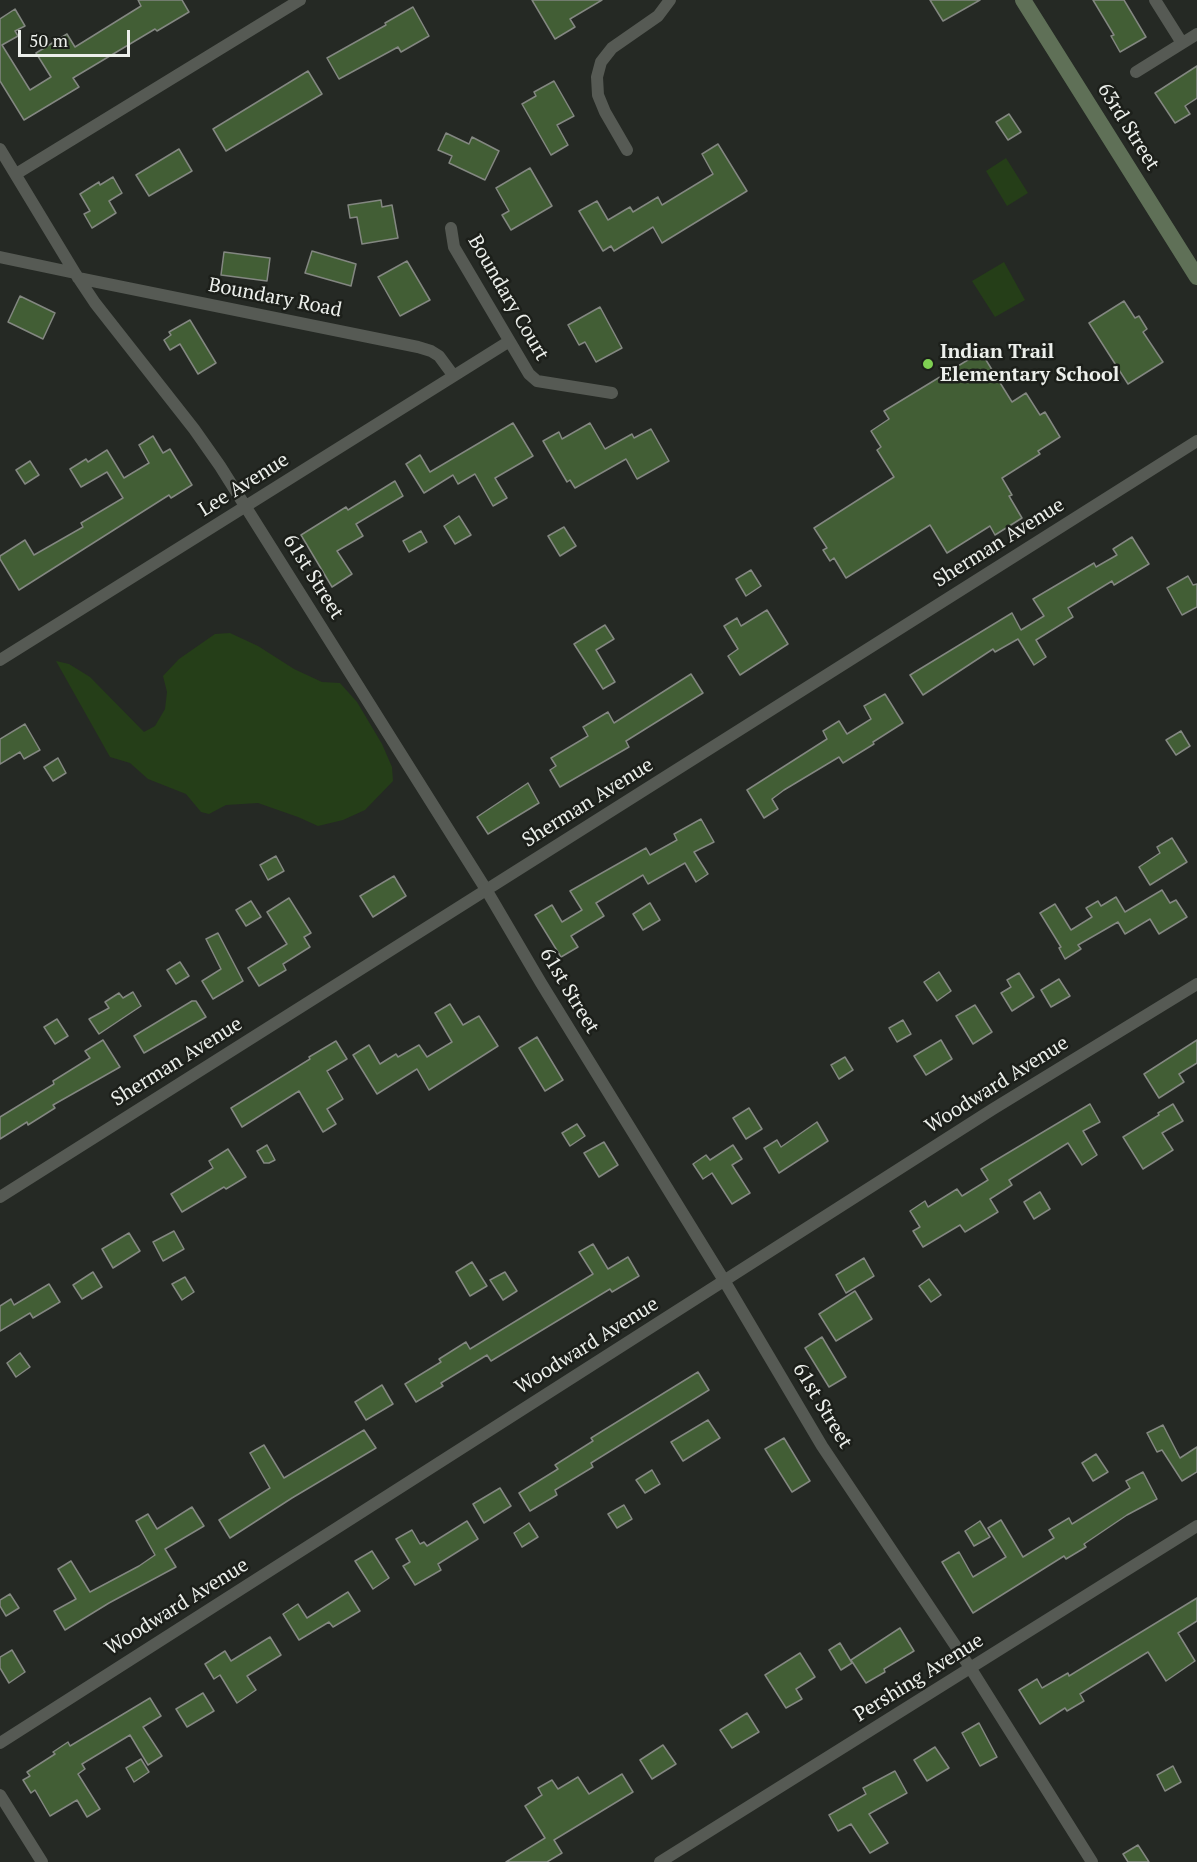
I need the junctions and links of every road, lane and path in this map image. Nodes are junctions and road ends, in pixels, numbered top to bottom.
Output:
1 (300, 0) edge
2 (670, 0) edge
3 (1023, 0) edge
4 (1155, 0) edge
5 (1197, 34) edge
6 (1182, 43) junction
7 (1136, 72) dead end
8 (0, 149) edge
9 (627, 150) dead end
10 (16, 174) junction
11 (451, 228) dead end
12 (0, 257) edge
13 (76, 276) junction
14 (1197, 277) edge
15 (508, 342) junction
16 (453, 375) junction
17 (612, 393) dead end
18 (1197, 441) edge
19 (246, 507) junction
20 (0, 660) edge
21 (487, 891) junction
22 (1197, 984) edge
23 (0, 1197) edge
24 (725, 1282) junction
25 (1197, 1526) edge
26 (970, 1669) junction
27 (0, 1743) edge
28 (0, 1795) edge
29 (42, 1862) edge
30 (660, 1862) edge
31 (1092, 1862) edge

1 - 10 street
2 - 9 street
3 - 14 main road, 63rd Street
4 - 6 street
5 - 6 street
6 - 7 street
8 - 10 street, 61st Street
10 - 13 street, 61st Street
11 - 15 street, Boundary Court
12 - 13 street, Boundary Road
13 - 16 street, Boundary Road
13 - 19 street, 61st Street
15 - 16 street, Lee Avenue
15 - 17 street, Boundary Court
16 - 19 street, Lee Avenue
18 - 21 street, Sherman Avenue
19 - 20 street, Lee Avenue
19 - 21 street, 61st Street
21 - 23 street, Sherman Avenue
21 - 24 street, 61st Street
22 - 24 street, Woodward Avenue
24 - 26 street, 61st Street
24 - 27 street, Woodward Avenue
25 - 26 street, Pershing Avenue
26 - 30 street, Pershing Avenue
26 - 31 street, 61st Street
28 - 29 street

